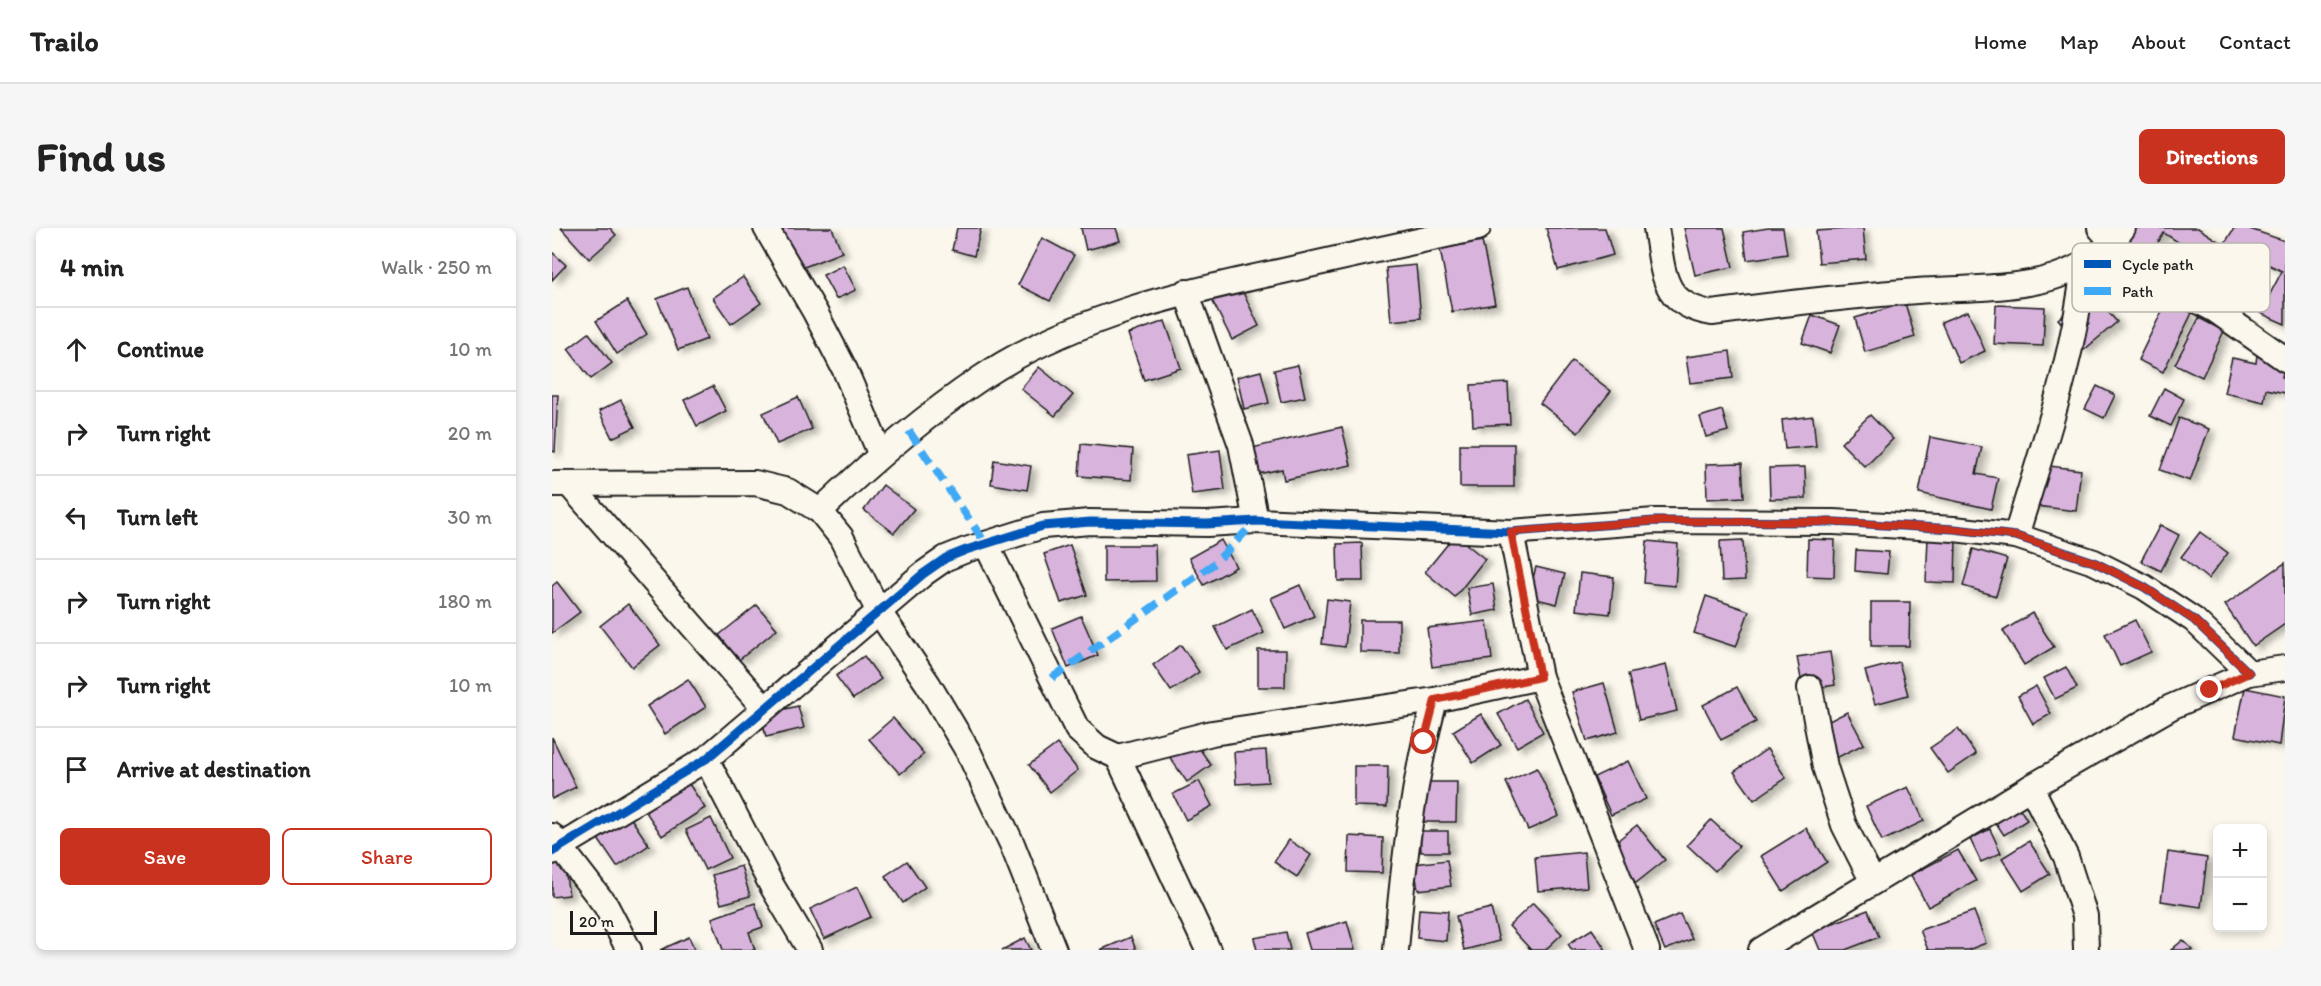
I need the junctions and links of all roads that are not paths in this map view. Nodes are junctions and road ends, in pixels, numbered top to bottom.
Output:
1 (766, 228) edge
2 (1478, 228) edge
3 (1656, 228) edge
4 (2072, 270) edge
5 (1186, 292) junction
6 (2079, 312) edge
7 (2218, 312) edge
8 (2285, 359) edge
9 (880, 453) junction
10 (561, 484) edge
11 (819, 511) junction
12 (1256, 520) junction
13 (1511, 532) junction
14 (2016, 536) junction
15 (986, 544) junction
16 (879, 612) junction
17 (2285, 668) edge
18 (2249, 673) junction
19 (1540, 677) junction
20 (1810, 688) dead end
21 (1435, 700) junction
22 (764, 708) junction
23 (1118, 757) junction
24 (706, 759) junction
25 (2031, 787) junction
26 (554, 845) edge
27 (1873, 882) junction
28 (629, 950) edge
29 (810, 950) edge
30 (1054, 950) edge
31 (1208, 950) edge
32 (1396, 950) edge
33 (1647, 950) edge
34 (1761, 950) edge
35 (2086, 950) edge

1 - 9 street
2 - 5 street
3 - 4 street
5 - 9 street
5 - 12 street
6 - 14 street
7 - 8 street
9 - 11 street
10 - 11 street
10 - 22 street
11 - 16 street
12 - 13 street
12 - 15 street
13 - 14 street
13 - 19 street
14 - 18 street
15 - 16 street
15 - 23 street
16 - 22 street
16 - 30 street
17 - 18 street
18 - 25 street
19 - 21 street
19 - 33 street
20 - 27 street
21 - 23 street
21 - 32 street
22 - 24 street
23 - 31 street
24 - 26 street
24 - 29 street
25 - 27 street
25 - 35 street
26 - 28 street
27 - 34 street

